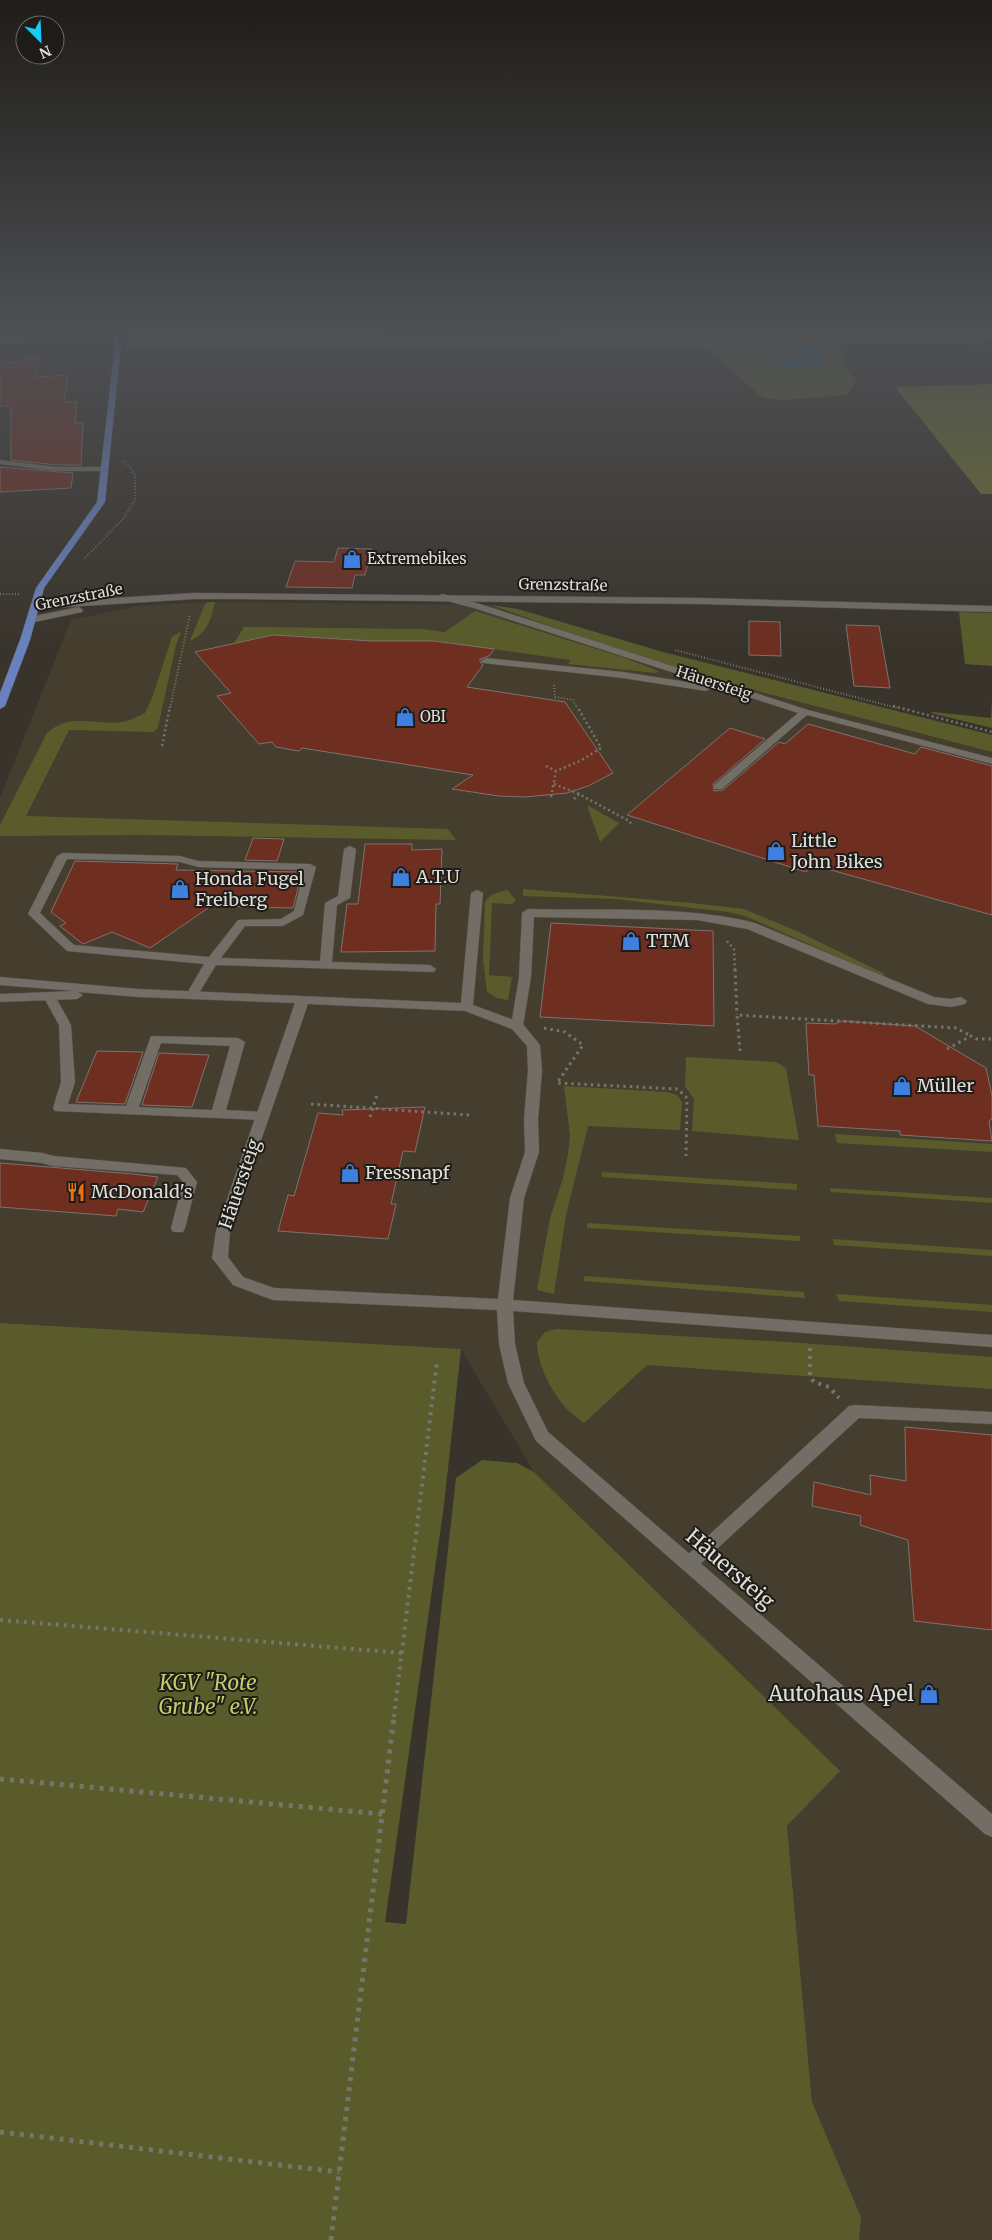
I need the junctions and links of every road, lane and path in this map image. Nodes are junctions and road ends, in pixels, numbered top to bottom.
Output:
1 (108, 437) edge
2 (0, 462) edge
3 (104, 469) junction
4 (194, 596) junction
5 (440, 597) junction
6 (134, 600) junction
7 (34, 606) junction
8 (992, 609) edge
9 (30, 620) junction
10 (673, 649) dead end
11 (486, 661) dead end
12 (554, 685) dead end
13 (749, 694) junction
14 (0, 706) edge
15 (805, 712) junction
16 (992, 732) edge
17 (162, 746) dead end
18 (992, 761) edge
19 (546, 766) dead end
20 (556, 771) junction
21 (554, 784) junction
22 (718, 787) dead end
23 (579, 794) junction
24 (551, 797) dead end
25 (574, 799) dead end
26 (633, 826) dead end
27 (350, 849) dead end
28 (477, 893) dead end
29 (732, 921) junction
30 (212, 961) junction
31 (326, 965) junction
32 (430, 969) dead end
33 (0, 981) edge
34 (138, 993) junction
35 (192, 995) junction
36 (49, 996) junction
37 (0, 998) edge
38 (303, 999) junction
39 (961, 1001) dead end
40 (467, 1007) junction
41 (738, 1015) junction
42 (517, 1026) junction
43 (971, 1036) junction
44 (992, 1039) edge
45 (583, 1045) dead end
46 (947, 1049) dead end
47 (740, 1051) dead end
48 (377, 1095) dead end
49 (311, 1104) dead end
50 (373, 1108) junction
51 (131, 1111) junction
52 (218, 1114) junction
53 (469, 1115) dead end
54 (263, 1116) junction
55 (370, 1117) dead end
56 (0, 1154) edge
57 (686, 1156) dead end
58 (178, 1228) dead end
59 (505, 1306) junction
60 (992, 1341) edge
61 (810, 1352) dead end
62 (437, 1361) dead end
63 (852, 1414) junction
64 (992, 1418) edge
65 (689, 1564) junction
66 (0, 1620) edge
67 (402, 1653) junction
68 (0, 1779) edge
69 (382, 1814) junction
70 (992, 1826) edge
71 (0, 2132) edge
72 (339, 2172) junction
73 (331, 2240) edge

1 - 3 main road
2 - 3 street
3 - 7 main road
4 - 5 street, Grenzstraße
4 - 6 street, Grenzstraße
4 - 17 path
5 - 8 street, Grenzstraße
5 - 13 street, Häuersteig
6 - 7 street, Grenzstraße
6 - 9 street, Grenzstraße
7 - 9 main road
9 - 14 main road
10 - 16 path, Häuersteig
11 - 13 street
12 - 20 path
13 - 15 street, Häuersteig
15 - 18 street, Häuersteig
15 - 22 street
19 - 20 path
20 - 21 path
21 - 23 path
21 - 24 path
23 - 25 path
23 - 26 path
27 - 31 lane
28 - 40 street
29 - 39 street
29 - 41 path
29 - 42 street
30 - 30 street
30 - 31 street
30 - 35 street
31 - 32 street
33 - 34 street, Häuersteig
34 - 35 street, Häuersteig
34 - 36 street, Häuersteig
35 - 38 street, Häuersteig
36 - 37 street, Häuersteig
36 - 51 street
38 - 40 street, Häuersteig
38 - 54 street, Häuersteig
40 - 42 street, Häuersteig
41 - 43 path
41 - 47 path
42 - 59 street, Häuersteig
43 - 44 path
43 - 46 path
45 - 57 path
48 - 50 path
49 - 50 path
50 - 53 path
50 - 55 path
51 - 52 street
51 - 52 street
52 - 54 street
54 - 59 street, Häuersteig
56 - 58 street
59 - 60 street, Häuersteig
59 - 65 street, Häuersteig
61 - 63 path
62 - 67 path
63 - 64 street
63 - 65 street
65 - 70 street, Häuersteig
66 - 67 path
67 - 69 path
68 - 69 path
69 - 72 path
71 - 72 path
72 - 73 path

